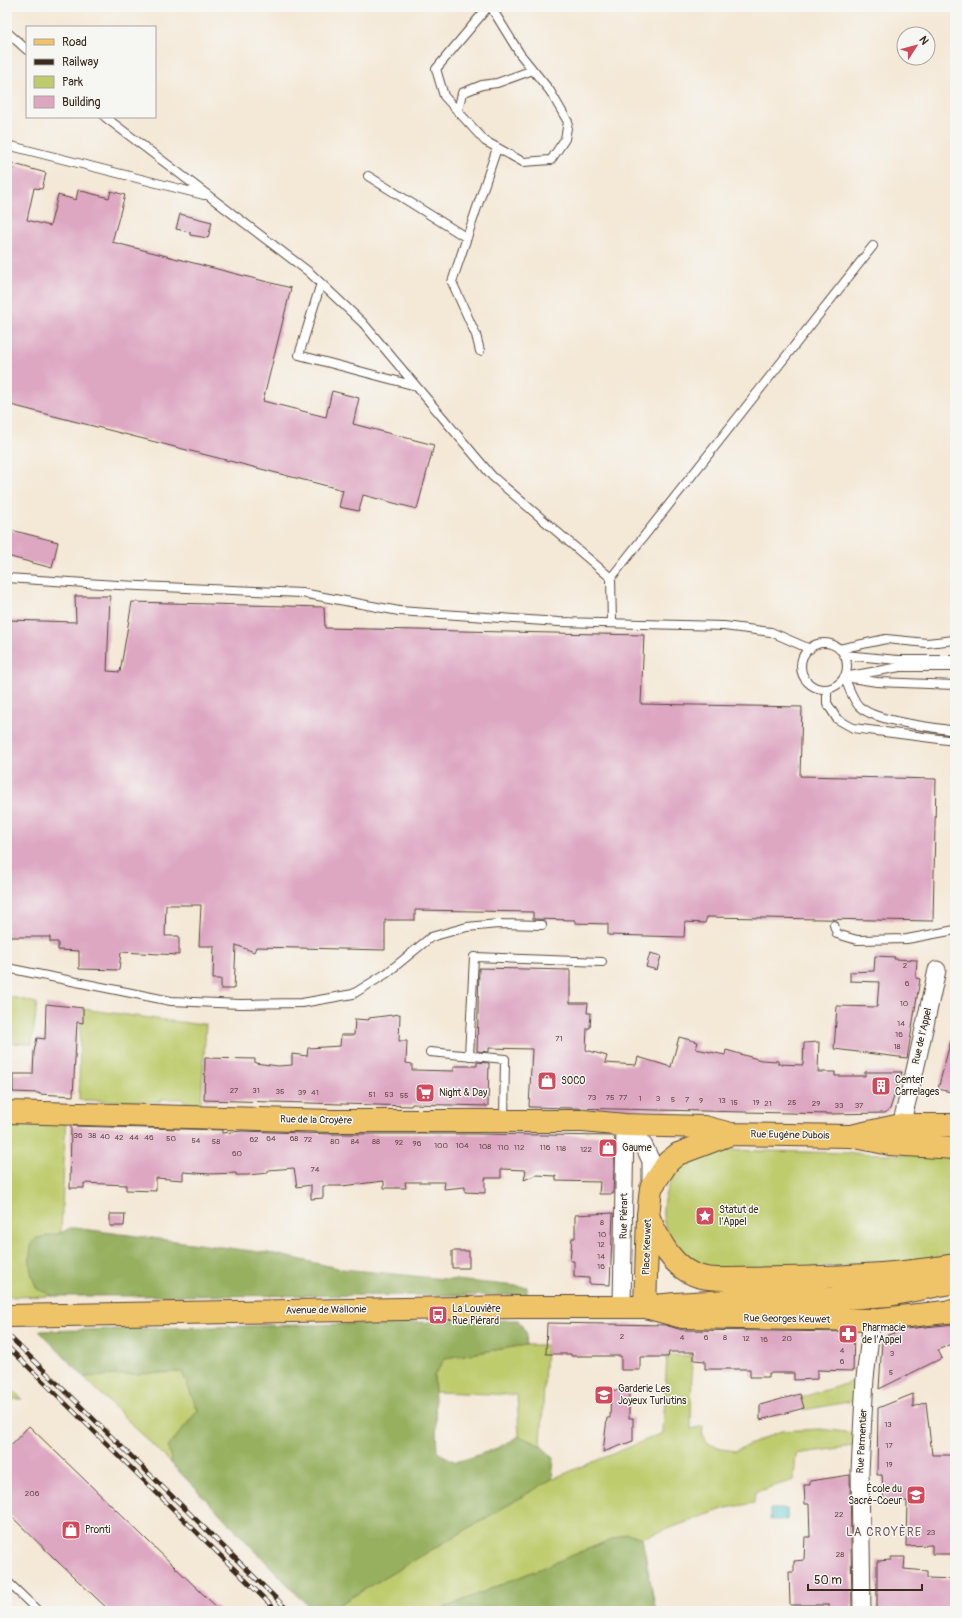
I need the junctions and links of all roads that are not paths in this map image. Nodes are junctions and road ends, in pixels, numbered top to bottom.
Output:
1 (488, 7) edge
2 (491, 7) edge
3 (7, 32) edge
4 (26, 49) edge
5 (533, 70) junction
6 (458, 112) junction
7 (106, 118) edge
8 (7, 145) edge
9 (497, 148) junction
10 (368, 176) dead end
11 (209, 196) junction
12 (467, 238) junction
13 (873, 246) dead end
14 (321, 283) junction
15 (480, 351) dead end
16 (416, 386) junction
17 (7, 578) edge
18 (611, 578) junction
19 (612, 623) junction
20 (955, 640) edge
21 (810, 649) junction
22 (842, 652) junction
23 (955, 660) edge
24 (955, 667) edge
25 (844, 677) junction
26 (955, 685) edge
27 (827, 689) junction
28 (955, 731) edge
29 (955, 740) edge
30 (542, 925) dead end
31 (834, 925) dead end
32 (955, 930) edge
33 (602, 962) dead end
34 (7, 968) edge
35 (937, 970) dead end
36 (430, 1052) dead end
37 (469, 1056) junction
38 (7, 1112) edge
39 (504, 1121) junction
40 (625, 1125) junction
41 (900, 1125) junction
42 (955, 1125) edge
43 (730, 1134) junction
44 (851, 1136) junction
45 (955, 1148) edge
46 (651, 1188) junction
47 (648, 1216) junction
48 (955, 1265) edge
49 (955, 1282) edge
50 (622, 1307) junction
51 (645, 1307) junction
52 (955, 1311) edge
53 (7, 1316) edge
54 (872, 1320) junction
55 (7, 1581) edge
56 (38, 1611) edge
57 (862, 1611) edge

1 - 6 lane
2 - 5 lane
3 - 4 lane
5 - 6 lane
5 - 9 lane
6 - 9 lane
7 - 11 lane
8 - 11 lane
9 - 12 lane
10 - 12 lane
11 - 14 lane
12 - 15 lane
13 - 18 lane
14 - 16 lane
14 - 16 lane
16 - 18 lane
17 - 19 lane
18 - 19 lane
19 - 21 lane
20 - 22 lane
21 - 22 lane
21 - 27 lane
22 - 23 lane
22 - 25 lane
24 - 25 lane
25 - 26 lane
25 - 27 lane
25 - 28 lane
27 - 29 lane
30 - 34 lane
31 - 32 lane
33 - 37 lane
35 - 41 street, Rue de l'Appel
36 - 37 lane
37 - 39 lane
38 - 39 main road, Rue de la Croyère
39 - 40 main road, Rue de la Croyère
40 - 43 main road, Rue Eugène Dubois
40 - 46 street, Place Keuwet
40 - 50 street, Rue Piérart
41 - 42 main road, Rue Eugène Dubois
41 - 44 main road, Rue Eugène Dubois
43 - 44 main road, Rue Eugène Dubois
43 - 46 main road, Place Keuwet
44 - 45 main road
46 - 47 main road, Place Keuwet
47 - 48 main road
47 - 51 main road, Place Keuwet
49 - 51 main road
50 - 51 main road, Avenue de Wallonie
50 - 53 main road, Avenue de Wallonie
51 - 54 main road, Rue Georges Keuwet
52 - 54 main road, Rue Georges Keuwet
54 - 57 street, Rue Parmentier
55 - 56 lane

